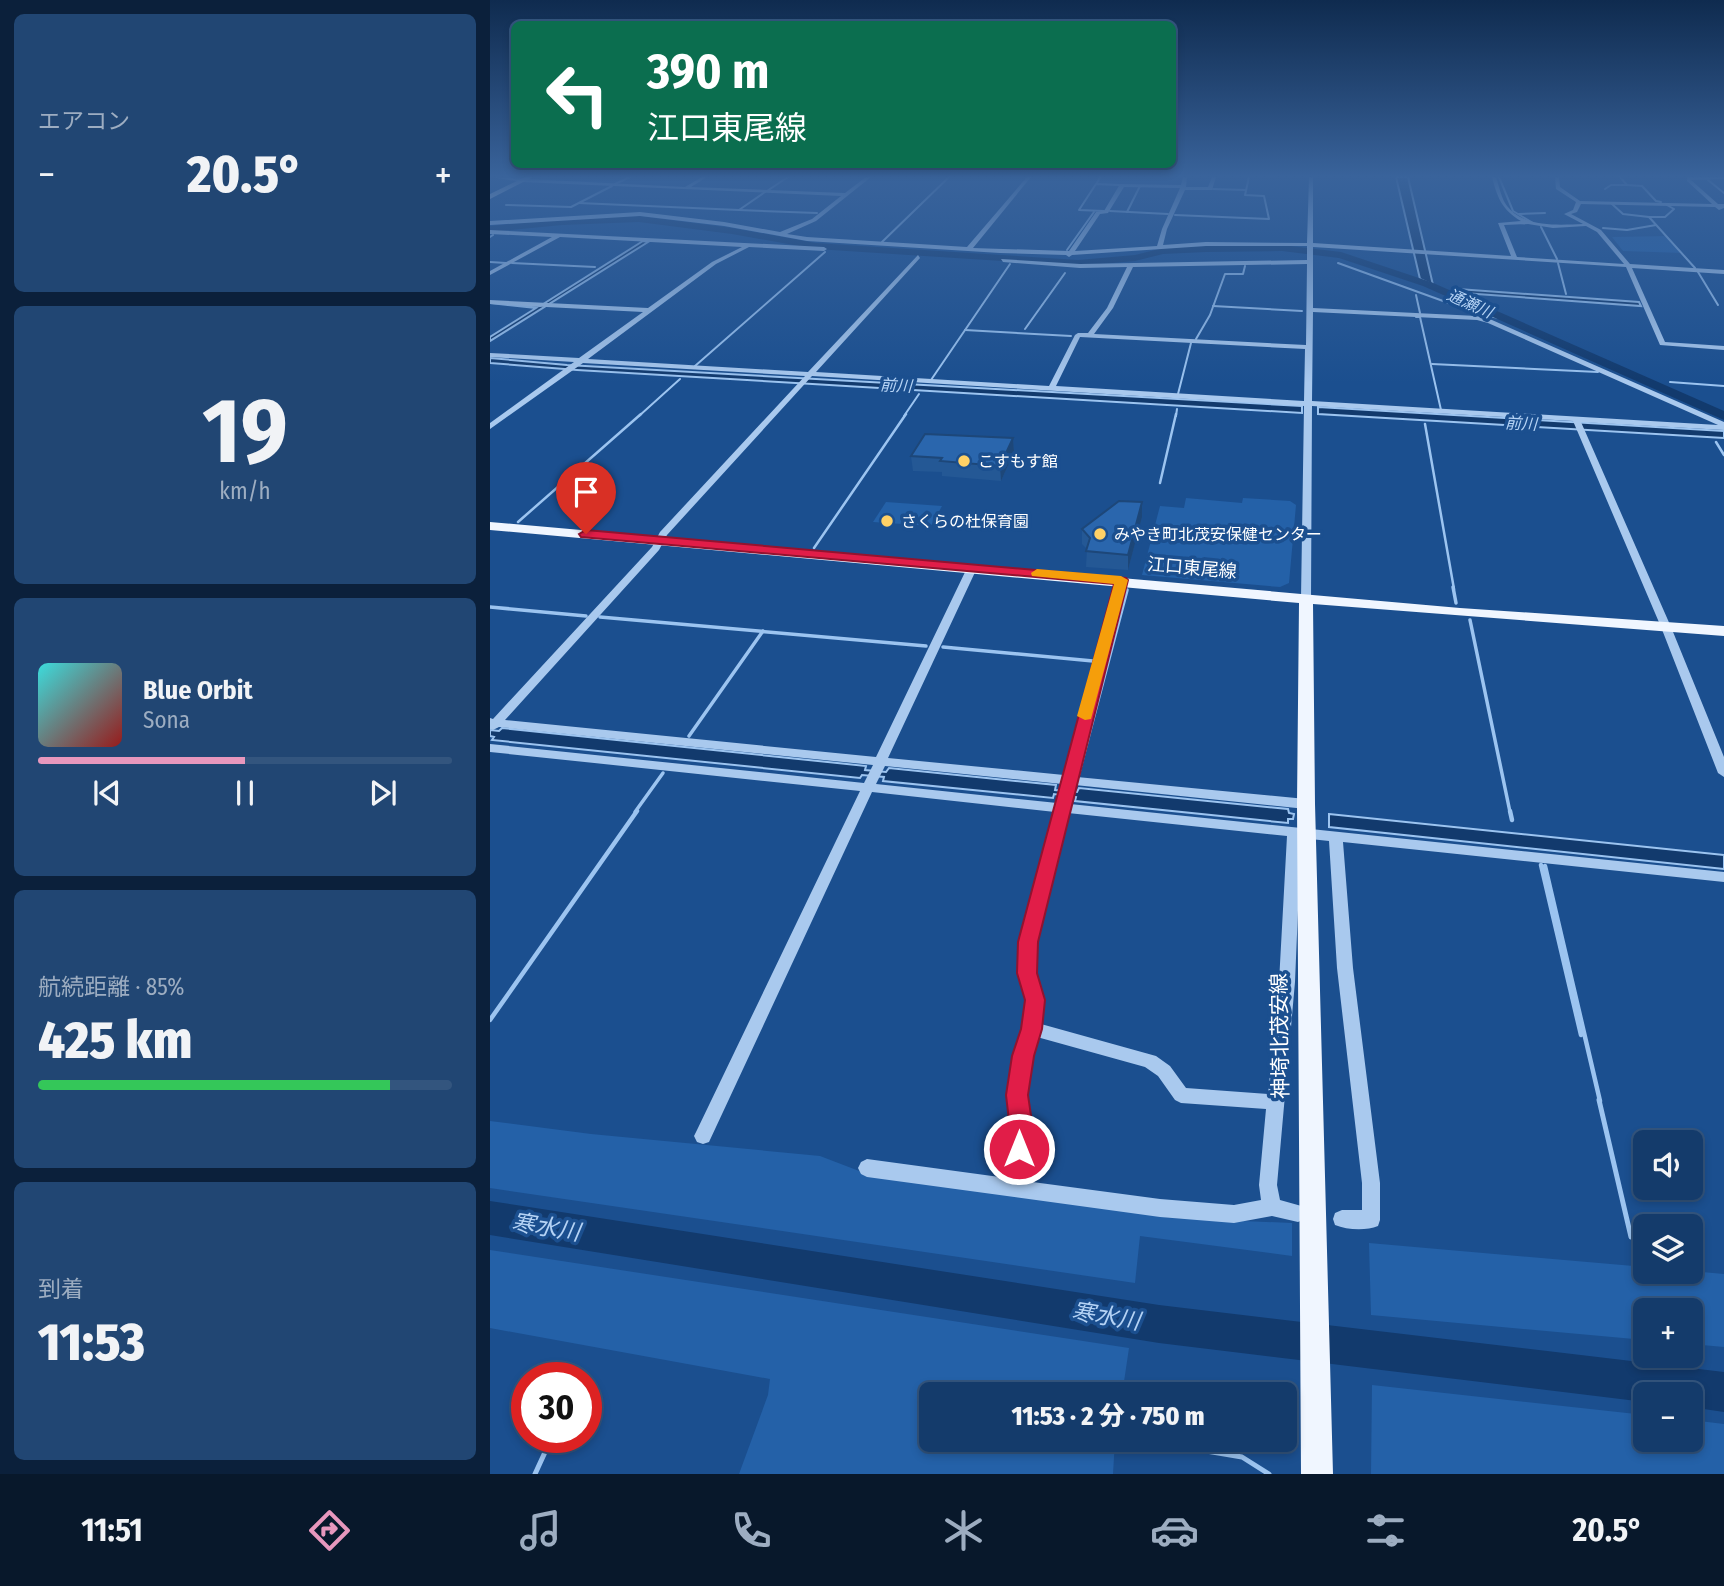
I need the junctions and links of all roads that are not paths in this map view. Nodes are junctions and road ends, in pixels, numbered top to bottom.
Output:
1 (540, 246) edge
2 (747, 246) edge
3 (781, 246) edge
4 (921, 246) edge
5 (972, 246) edge
6 (1077, 246) edge
7 (1160, 246) joint
8 (1166, 246) edge
9 (1263, 246) edge
10 (1310, 246) edge
11 (1510, 246) edge
12 (1612, 246) edge
13 (834, 249) dead end
14 (969, 249) junction
15 (871, 251) dead end
16 (1310, 252) junction
17 (1430, 252) joint
18 (1024, 253) junction
19 (1072, 253) junction
20 (918, 257) dead end
21 (982, 258) dead end
22 (1515, 258) junction
23 (996, 259) dead end
24 (1047, 259) junction
25 (1131, 265) junction
26 (1629, 265) junction
27 (1724, 272) edge
28 (490, 273) edge
29 (490, 302) edge
30 (649, 310) junction
31 (1309, 310) junction
32 (1090, 335) junction
33 (1309, 347) junction
34 (1724, 348) edge
35 (490, 355) edge
36 (575, 365) junction
37 (806, 378) junction
38 (1051, 389) junction
39 (1310, 404) junction
40 (1578, 424) junction
41 (490, 427) edge
42 (1724, 427) edge
43 (490, 526) edge
44 (661, 541) junction
45 (972, 568) junction
46 (1121, 580) junction
47 (1306, 598) junction
48 (1665, 627) junction
49 (1724, 631) edge
50 (492, 724) edge
51 (490, 748) edge
52 (1724, 773) edge
53 (874, 774) junction
54 (1065, 794) junction
55 (1306, 804) junction
56 (1300, 832) junction
57 (1336, 836) junction
58 (1724, 877) edge
59 (1032, 1029) junction
60 (1276, 1102) junction
61 (703, 1136) dead end
62 (867, 1167) dead end
63 (1015, 1187) junction
64 (1272, 1207) junction
65 (1298, 1213) dead end
66 (1342, 1219) dead end
67 (1317, 1474) edge

1 - 28 street
2 - 30 street
3 - 13 street
4 - 14 street
5 - 14 street
6 - 19 street
7 - 8 street
7 - 19 street
9 - 16 street
10 - 16 street
11 - 22 street
12 - 26 street
14 - 18 street
15 - 21 street
16 - 17 street
16 - 25 street
16 - 31 street
17 - 22 street
18 - 19 street
18 - 24 street
19 - 24 street
20 - 37 street
22 - 26 street
23 - 24 street
24 - 25 street
25 - 32 street
26 - 27 street
26 - 34 street
29 - 30 street
30 - 36 street
31 - 33 street
31 - 42 street
32 - 33 street
32 - 38 street
33 - 39 street
35 - 36 street
36 - 37 street
36 - 41 street
37 - 38 street
37 - 44 street
38 - 39 street
39 - 40 street
39 - 47 street
40 - 42 street
40 - 48 street
43 - 44 main road, 江口東尾線
44 - 45 main road, 江口東尾線
44 - 50 street
45 - 46 main road, 江口東尾線
45 - 53 street
46 - 47 main road, 江口東尾線
46 - 54 street
47 - 48 main road, 江口東尾線
47 - 55 main road, 神埼北茂安線
48 - 49 main road, 江口東尾線
48 - 52 street
50 - 53 street
51 - 53 street
53 - 54 street
53 - 54 street
53 - 61 street
54 - 55 street
54 - 56 street
54 - 59 street
55 - 56 main road, 神埼北茂安線
56 - 57 street
56 - 60 street
56 - 67 main road, 神埼北茂安線
57 - 58 street
57 - 66 street
59 - 60 street
59 - 63 street
60 - 64 street
62 - 63 street
63 - 64 street
64 - 65 street

